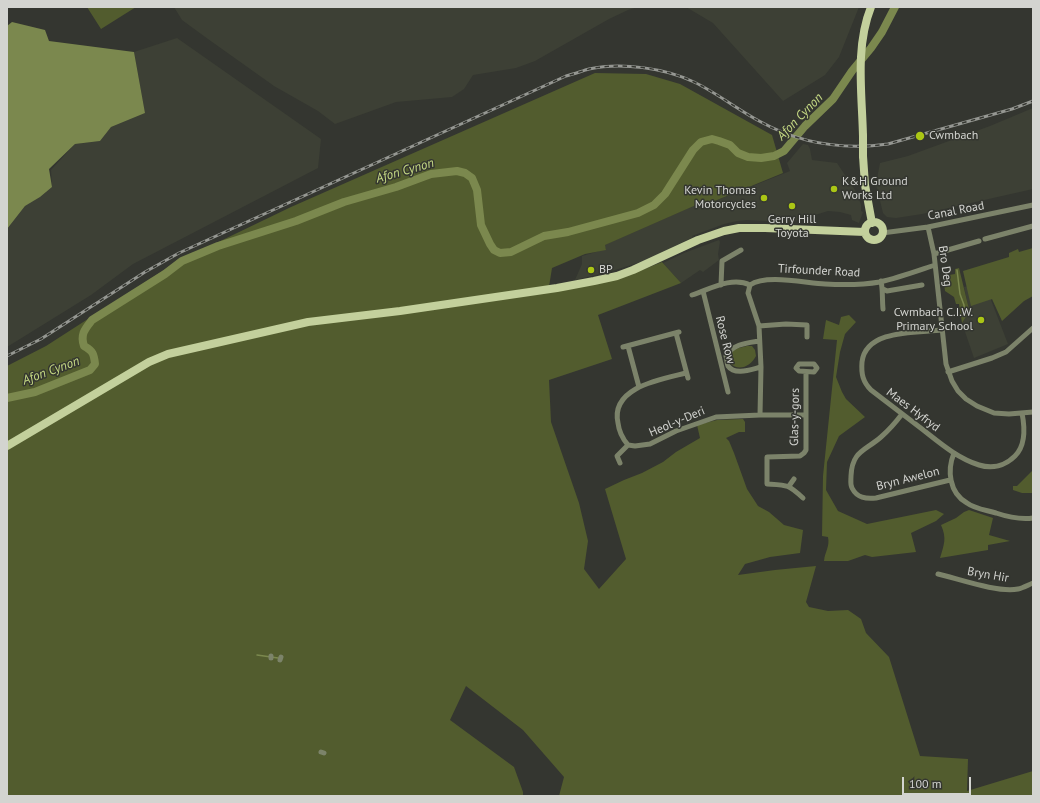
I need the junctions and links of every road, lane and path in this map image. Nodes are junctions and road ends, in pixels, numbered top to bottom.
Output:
1 (871, 7) edge
2 (1033, 205) edge
3 (872, 223) junction
4 (1033, 226) edge
5 (928, 227) junction
6 (865, 232) junction
7 (882, 233) junction
8 (985, 239) dead end
9 (979, 241) dead end
10 (741, 250) dead end
11 (934, 254) junction
12 (935, 265) junction
13 (881, 282) junction
14 (750, 284) junction
15 (721, 285) junction
16 (922, 285) dead end
17 (883, 289) junction
18 (703, 291) junction
19 (692, 295) dead end
20 (882, 309) dead end
21 (759, 326) junction
22 (1033, 328) edge
23 (942, 330) junction
24 (807, 337) dead end
25 (759, 341) junction
26 (761, 367) junction
27 (686, 372) junction
28 (806, 372) dead end
29 (948, 372) junction
30 (688, 378) dead end
31 (639, 387) junction
32 (728, 392) dead end
33 (1033, 412) edge
34 (1022, 413) junction
35 (760, 414) junction
36 (902, 414) junction
37 (806, 415) junction
38 (628, 445) junction
39 (7, 446) edge
40 (954, 453) junction
41 (620, 463) dead end
42 (794, 479) dead end
43 (950, 480) junction
44 (789, 486) junction
45 (803, 498) dead end
46 (1033, 518) edge
47 (939, 574) dead end
48 (1033, 583) edge

1 - 3 main road, bridge
2 - 5 street, Canal Road
3 - 6 main road
3 - 7 main road
4 - 8 street
5 - 7 street, Canal Road
5 - 11 street, Bro Deg
6 - 7 main road
6 - 39 main road
9 - 11 street
10 - 15 street
11 - 12 street, Bro Deg
12 - 13 street, Tirfounder Road
12 - 23 street, Bro Deg
13 - 14 street, Tirfounder Road
13 - 17 street
14 - 15 street, Tirfounder Road
14 - 21 street
15 - 18 street, Tirfounder Road
16 - 17 street
17 - 20 street
18 - 19 street, Tirfounder Road
18 - 32 street, Rose Row
21 - 24 street
21 - 25 street
22 - 29 street
23 - 29 street, Bro Deg
23 - 36 street, Maes Hyfryd
25 - 26 street
25 - 26 street
26 - 35 street
27 - 30 street
27 - 31 street
27 - 31 street
28 - 37 street, Glas-y-gors
29 - 34 street, Bro Deg
31 - 38 street
33 - 34 street, Bro Deg
34 - 40 street, Maes Hyfryd
35 - 37 street, Heol-y-Deri
35 - 38 street, Heol-y-Deri
36 - 40 street, Maes Hyfryd
36 - 43 street, Bryn Awelon
37 - 44 street, Glas-y-gors
38 - 41 street
40 - 43 street
42 - 44 street
43 - 46 street
44 - 45 street
47 - 48 street, Bryn Hir

